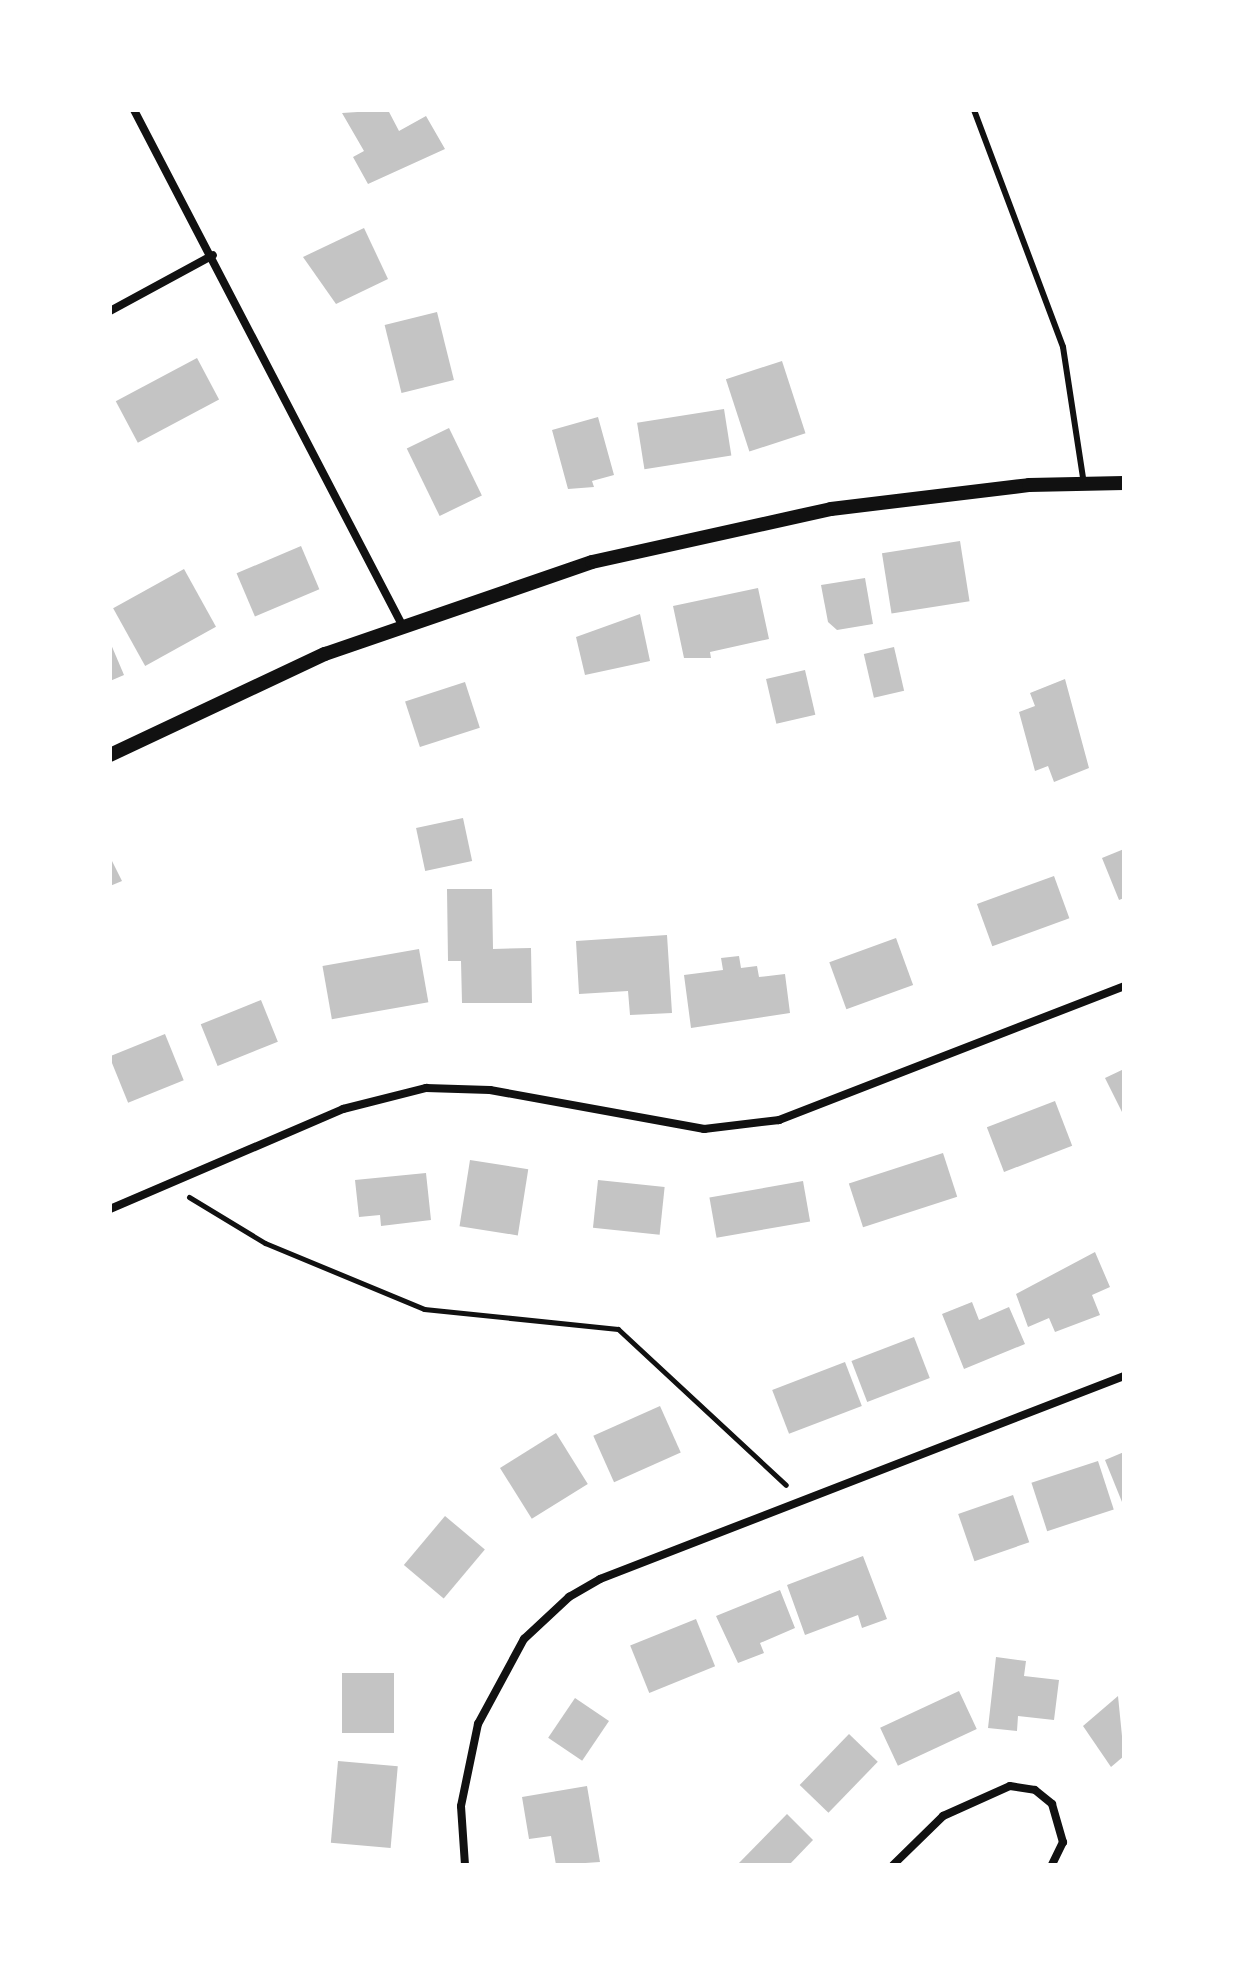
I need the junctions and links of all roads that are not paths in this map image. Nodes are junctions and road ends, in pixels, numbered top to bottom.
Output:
1 (134, 110) edge
2 (974, 110) edge
3 (213, 255) junction
4 (110, 311) edge
5 (1124, 483) edge
6 (1084, 484) junction
7 (401, 623) junction
8 (110, 755) edge
9 (1124, 986) edge
10 (110, 1209) edge
11 (1124, 1376) edge
12 (465, 1865) edge
13 (893, 1865) edge
14 (1052, 1865) edge

1 - 3 street
2 - 6 lane
3 - 4 street
3 - 7 street
5 - 6 street
6 - 7 street
7 - 8 street
9 - 10 street
11 - 12 street
13 - 14 street

